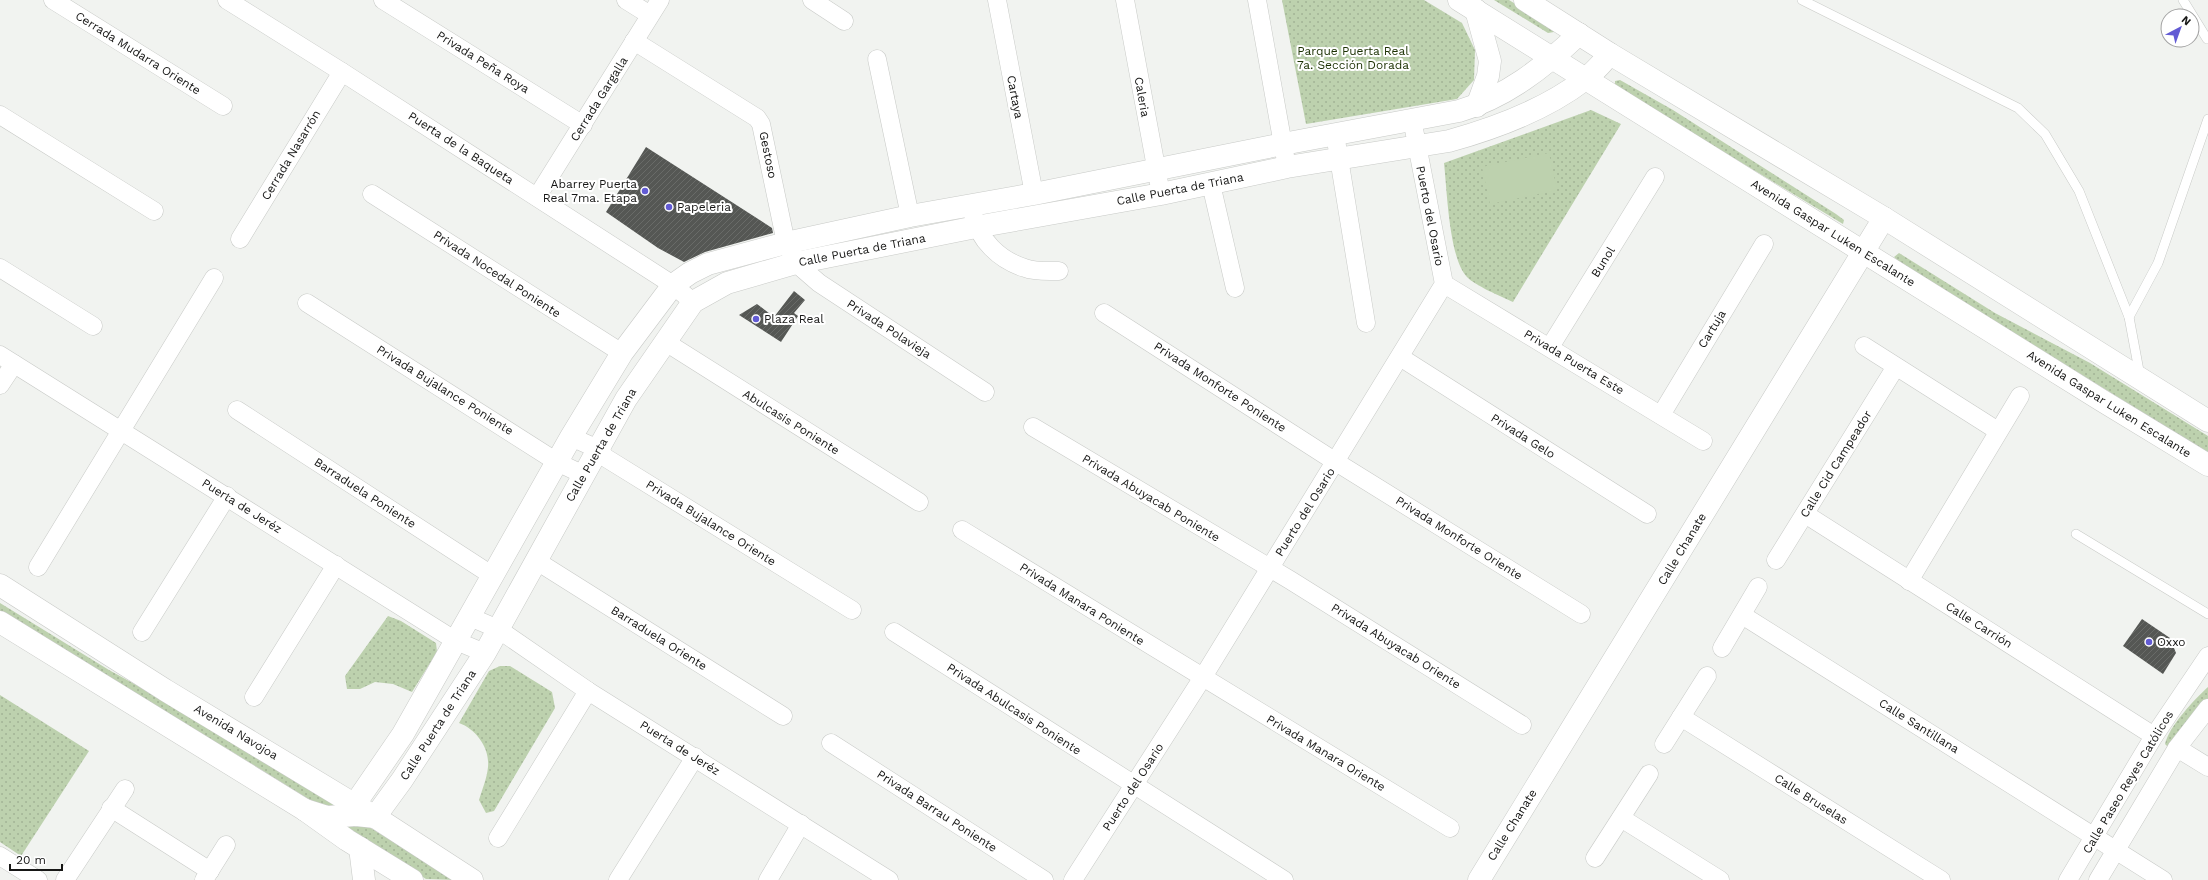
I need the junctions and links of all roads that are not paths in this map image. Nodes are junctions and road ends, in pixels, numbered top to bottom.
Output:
1 (53, 0) edge
2 (227, 0) edge
3 (383, 0) edge
4 (626, 0) edge
5 (660, 0) edge
6 (812, 0) edge
7 (997, 0) edge
8 (1124, 0) edge
9 (1257, 0) edge
10 (1525, 0) edge
11 (1802, 0) edge
12 (2184, 0) edge
13 (1468, 5) edge
14 (650, 15) junction
15 (844, 21) dead end
16 (1579, 34) junction
17 (2208, 39) edge
18 (634, 42) junction
19 (1610, 54) junction
20 (1554, 58) junction
21 (877, 59) dead end
22 (342, 72) junction
23 (1586, 79) junction
24 (1505, 93) junction
25 (223, 106) dead end
26 (1477, 106) junction
27 (0, 115) edge
28 (1520, 116) junction
29 (1412, 119) junction
30 (2208, 119) edge
31 (584, 125) junction
32 (1335, 134) junction
33 (1283, 144) junction
34 (1416, 146) junction
35 (1340, 158) junction
36 (1287, 167) junction
37 (1156, 170) junction
38 (1655, 177) dead end
39 (1211, 184) junction
40 (372, 194) dead end
41 (1034, 194) junction
42 (1161, 194) junction
43 (537, 197) junction
44 (971, 205) junction
45 (154, 212) dead end
46 (910, 216) junction
47 (1884, 218) junction
48 (976, 227) junction
49 (240, 239) dead end
50 (786, 243) junction
51 (1764, 244) dead end
52 (1865, 252) junction
53 (796, 263) junction
54 (0, 268) edge
55 (1059, 271) dead end
56 (214, 278) dead end
57 (1444, 284) junction
58 (673, 285) junction
59 (1235, 288) dead end
60 (692, 302) junction
61 (307, 303) dead end
62 (1104, 313) dead end
63 (2129, 317) junction
64 (1366, 323) dead end
65 (93, 326) dead end
66 (666, 339) junction
67 (1864, 346) dead end
68 (1550, 347) junction
69 (622, 353) junction
70 (1400, 357) junction
71 (7, 360) edge
72 (1895, 368) junction
73 (2141, 380) junction
74 (0, 386) edge
75 (985, 392) dead end
76 (2020, 396) dead end
77 (238, 410) dead end
78 (1661, 415) junction
79 (2208, 421) edge
80 (1033, 428) dead end
81 (122, 431) junction
82 (1998, 431) junction
83 (571, 437) junction
84 (1703, 441) dead end
85 (598, 449) junction
86 (557, 462) junction
87 (1336, 462) junction
88 (2208, 465) edge
89 (584, 474) junction
90 (227, 496) junction
91 (919, 502) dead end
92 (1647, 514) dead end
93 (1805, 514) junction
94 (962, 530) dead end
95 (2076, 534) dead end
96 (538, 557) junction
97 (1776, 560) dead end
98 (336, 565) junction
99 (38, 567) dead end
100 (1270, 568) junction
101 (493, 576) junction
102 (1909, 581) junction
103 (0, 585) edge
104 (1758, 587) dead end
105 (852, 610) dead end
106 (1581, 614) dead end
107 (2208, 614) edge
108 (1742, 615) junction
109 (470, 617) junction
110 (0, 622) edge
111 (498, 629) junction
112 (142, 632) dead end
113 (894, 632) dead end
114 (456, 641) junction
115 (1722, 648) dead end
116 (485, 653) junction
117 (2208, 656) edge
118 (2208, 675) edge
119 (1706, 676) dead end
120 (1202, 677) junction
121 (2188, 684) junction
122 (588, 691) junction
123 (254, 697) dead end
124 (2208, 708) edge
125 (783, 716) dead end
126 (1682, 717) junction
127 (1522, 725) dead end
128 (403, 734) junction
129 (2154, 736) junction
130 (831, 743) dead end
131 (1664, 744) dead end
132 (422, 746) junction
133 (2177, 748) junction
134 (695, 757) junction
135 (2208, 767) edge
136 (1649, 774) dead end
137 (1134, 785) junction
138 (125, 789) dead end
139 (355, 804) junction
140 (111, 808) junction
141 (305, 810) junction
142 (375, 816) junction
143 (1621, 818) junction
144 (801, 824) junction
145 (1450, 828) dead end
146 (498, 838) dead end
147 (2095, 838) junction
148 (226, 845) dead end
149 (360, 848) junction
150 (2115, 851) junction
151 (0, 856) edge
152 (1595, 858) dead end
153 (207, 876) edge
154 (38, 880) edge
155 (65, 880) edge
156 (364, 880) edge
157 (412, 880) edge
158 (472, 880) edge
159 (618, 880) edge
160 (768, 880) edge
161 (889, 880) edge
162 (1044, 880) edge
163 (1073, 880) edge
164 (1284, 880) edge
165 (1479, 880) edge
166 (1720, 880) edge
167 (1941, 880) edge
168 (2068, 880) edge
169 (2098, 880) edge
170 (2163, 880) edge

1 - 25 street, Cerrada Mudarra Oriente
2 - 22 street, Puerta de la Baqueta
3 - 31 street, Privada Peña Roya
4 - 14 street
5 - 14 street, Cerrada Gargalla
6 - 15 street
7 - 41 street, Cartaya
8 - 37 street, Caleria
9 - 33 street
10 - 16 street
11 - 63 lane
12 - 17 lane
13 - 20 street, Avenida Gaspar Luken Escalante
13 - 26 street
14 - 18 street, Cerrada Gargalla
16 - 19 street
16 - 20 street, Calle Puerta de Triana
18 - 31 street, Cerrada Gargalla
18 - 50 street, Gestoso
19 - 23 street, Calle Puerta de Triana
19 - 47 street
20 - 23 street, Avenida Gaspar Luken Escalante
20 - 24 street, Calle Puerta de Triana
21 - 46 street
22 - 43 street, Puerta de la Baqueta
22 - 49 street, Cerrada Nasarrón
23 - 28 street, Calle Puerta de Triana
23 - 52 street, Avenida Gaspar Luken Escalante
24 - 26 street, Calle Puerta de Triana
24 - 28 street
26 - 29 street, Calle Puerta de Triana
27 - 45 street
28 - 34 street, Calle Puerta de Triana
29 - 32 street, Calle Puerta de Triana
29 - 34 street, Puerto del Osario
30 - 63 lane
31 - 43 street, Cerrada Gargalla
32 - 33 street, Calle Puerta de Triana
32 - 35 street
33 - 36 street
33 - 37 street, Calle Puerta de Triana
34 - 35 street, Calle Puerta de Triana
34 - 57 street, Puerto del Osario
35 - 36 street, Calle Puerta de Triana
35 - 64 street
36 - 39 street, Calle Puerta de Triana
37 - 41 street, Calle Puerta de Triana
37 - 42 street, Caleria
38 - 68 street, Bunol
39 - 42 street, Calle Puerta de Triana
39 - 59 street
40 - 69 street, Privada Nocedal Poniente
41 - 44 street, Calle Puerta de Triana
42 - 48 street, Calle Puerta de Triana
43 - 58 street, Puerta de la Baqueta
44 - 46 street, Calle Puerta de Triana
44 - 48 street
46 - 50 street, Calle Puerta de Triana
47 - 52 street, Calle Chanate
47 - 73 street
48 - 53 street, Calle Puerta de Triana
48 - 55 street
50 - 53 street, Gestoso
50 - 58 street, Calle Puerta de Triana
51 - 78 street, Cartuja
52 - 88 street, Avenida Gaspar Luken Escalante
52 - 165 street, Calle Chanate
53 - 60 street, Calle Puerta de Triana
53 - 75 street, Privada Polavieja
54 - 65 street
56 - 81 street
57 - 68 street, Privada Puerta Este
57 - 70 street, Puerto del Osario
58 - 60 street, Puerta de la Baqueta
58 - 69 street, Calle Puerta de Triana
60 - 66 street, Calle Puerta de Triana
61 - 86 street, Privada Bujalance Poniente
62 - 87 street, Privada Monforte Poniente
63 - 73 lane
66 - 85 street, Calle Puerta de Triana
66 - 91 street, Abulcasis Poniente
67 - 72 street
68 - 78 street, Privada Puerta Este
69 - 83 street, Calle Puerta de Triana
70 - 87 street, Puerto del Osario
70 - 92 street, Privada Gelo
71 - 74 street
71 - 81 street, Puerta de Jeréz
72 - 82 street
72 - 93 street, Calle Cid Campeador
73 - 79 street
76 - 82 street
77 - 101 street, Barraduela Poniente
78 - 84 street, Privada Puerta Este
80 - 100 street, Privada Abuyacab Poniente
81 - 90 street, Puerta de Jeréz
81 - 99 street
82 - 102 street
83 - 85 street, Privada Bujalance Oriente
83 - 86 street, Calle Puerta de Triana
85 - 89 street, Calle Puerta de Triana
85 - 105 street, Privada Bujalance Oriente
86 - 89 street, Privada Bujalance Poniente
86 - 101 street, Calle Puerta de Triana
87 - 100 street, Puerto del Osario
87 - 106 street, Privada Monforte Oriente
89 - 96 street, Calle Puerta de Triana
90 - 98 street, Puerta de Jeréz
90 - 112 street
93 - 97 street, Calle Cid Campeador
93 - 102 street, Calle Carrión
94 - 120 street, Privada Manara Poniente
95 - 107 lane
96 - 111 street, Calle Puerta de Triana
96 - 125 street, Barraduela Oriente
98 - 114 street, Puerta de Jeréz
98 - 123 street
100 - 120 street, Puerto del Osario
100 - 127 street, Privada Abuyacab Oriente
101 - 109 street, Calle Puerta de Triana
102 - 129 street, Calle Carrión
103 - 139 street, Avenida Navojoa
104 - 108 street
108 - 115 street
108 - 147 street, Calle Santillana
109 - 111 street, Puerta de Jeréz
109 - 114 street, Calle Puerta de Triana
110 - 141 street
111 - 116 street, Calle Puerta de Triana
111 - 122 street, Puerta de Jeréz
113 - 137 street, Privada Abulcasis Poniente
114 - 116 street, Puerta de Jeréz
114 - 128 street, Calle Puerta de Triana
116 - 132 street, Calle Puerta de Triana
117 - 121 street, Calle Paseo Reyes Católicos
118 - 121 street
119 - 126 street
120 - 137 street, Puerto del Osario
120 - 145 street, Privada Manara Oriente
121 - 129 street, Calle Paseo Reyes Católicos
122 - 134 street, Puerta de Jeréz
122 - 146 street
124 - 133 street, Calle Paseo Reyes Católicos
126 - 131 street
126 - 167 street, Calle Bruselas
128 - 132 street
128 - 139 street, Calle Puerta de Triana
129 - 147 street, Calle Paseo Reyes Católicos
130 - 162 street, Privada Barrau Poniente
132 - 142 street, Calle Puerta de Triana
133 - 135 street
133 - 150 street, Calle Paseo Reyes Católicos
134 - 144 street, Puerta de Jeréz
134 - 159 street
136 - 143 street
137 - 163 street, Puerto del Osario
137 - 164 street, Privada Abulcasis Poniente
138 - 140 street
139 - 142 street, Avenida Navojoa
140 - 153 street
140 - 155 street
141 - 142 street
141 - 149 street
142 - 158 street, Avenida Navojoa
143 - 152 street
143 - 166 street
144 - 160 street
144 - 161 street, Puerta de Jeréz
147 - 150 street, Calle Santillana
147 - 168 street, Calle Paseo Reyes Católicos
148 - 153 street
149 - 156 street
149 - 157 street
150 - 169 street, Calle Paseo Reyes Católicos
150 - 170 street, Calle Santillana
151 - 154 street

